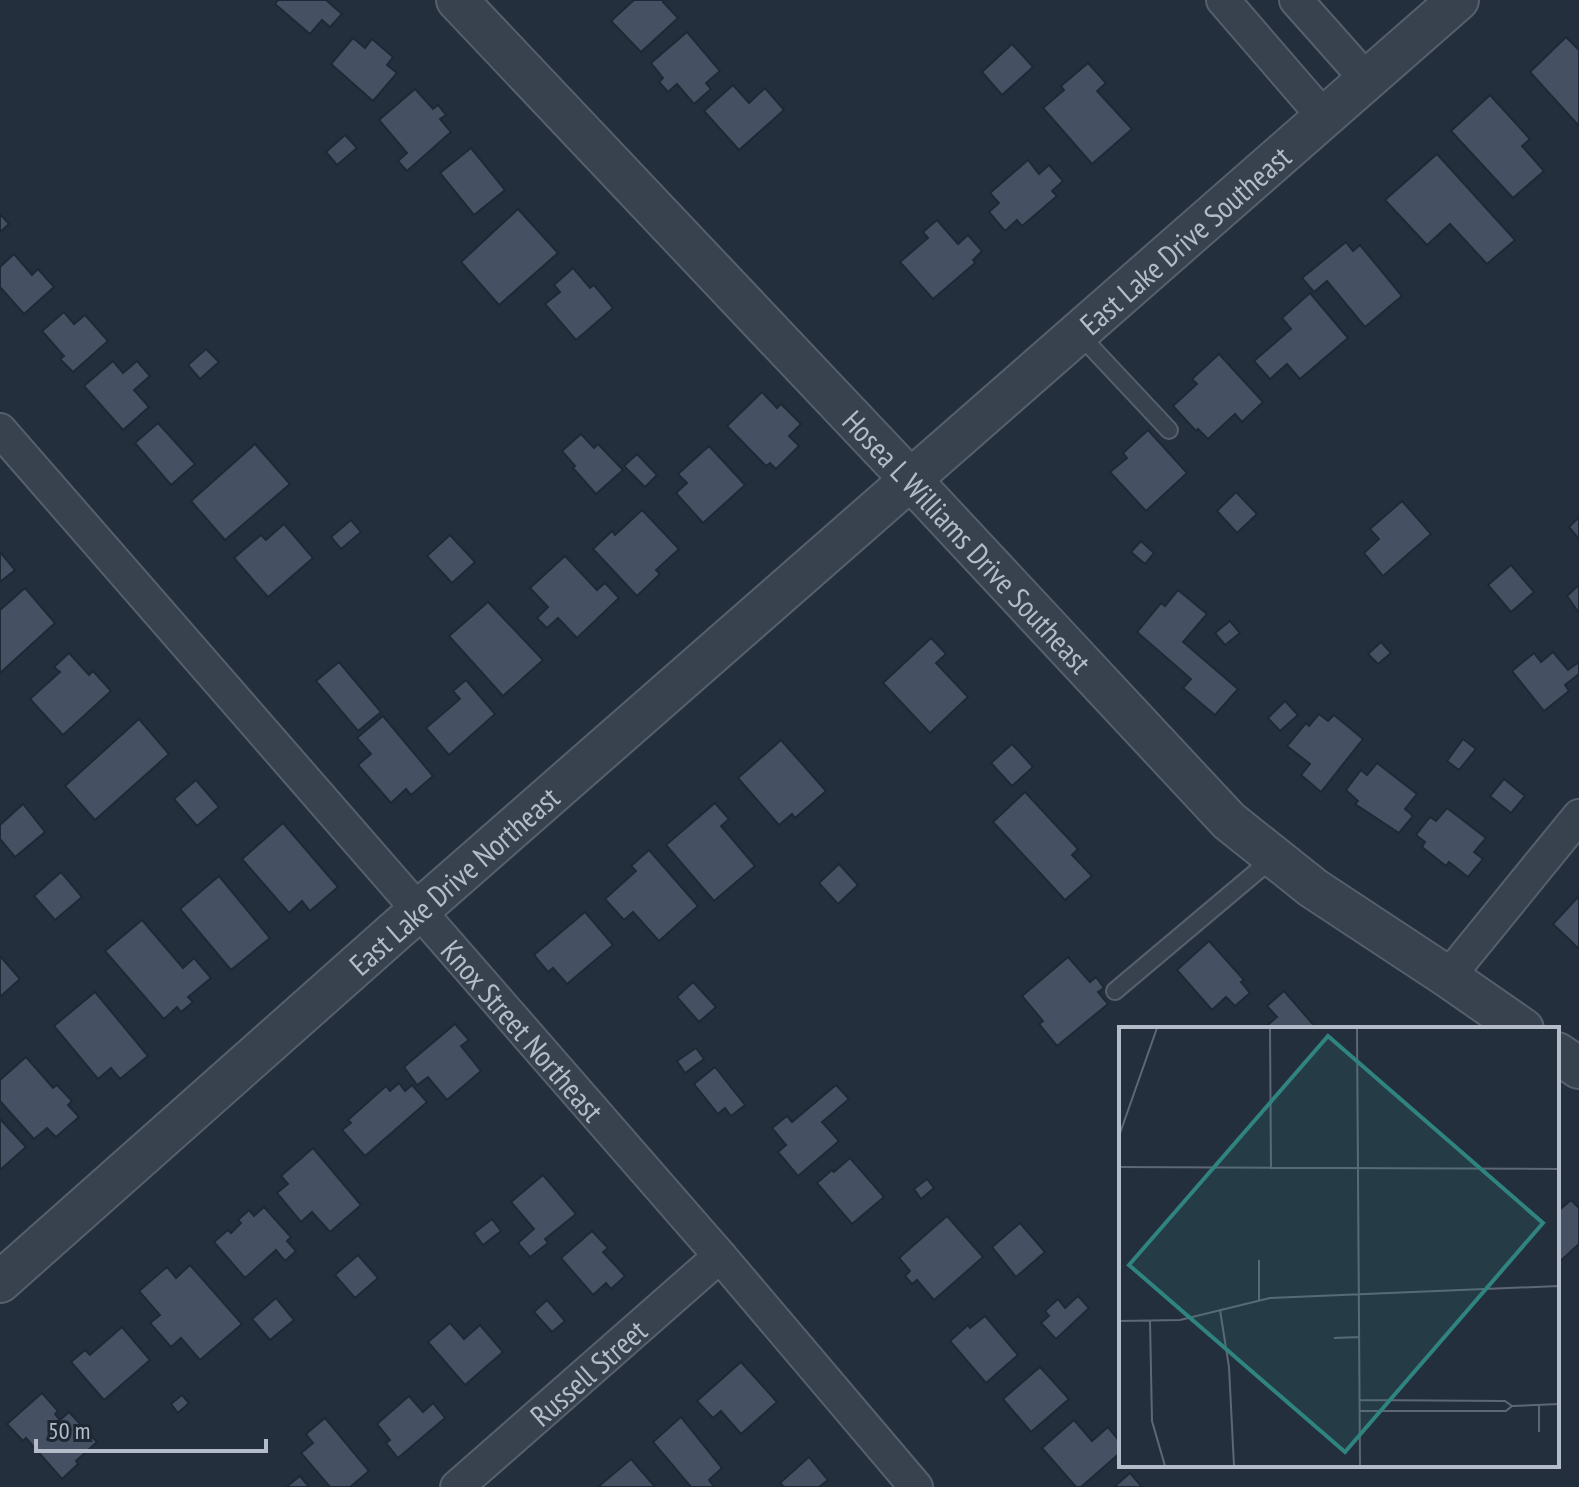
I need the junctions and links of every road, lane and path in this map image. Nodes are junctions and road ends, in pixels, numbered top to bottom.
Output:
1 (457, 0) edge
2 (1223, 0) edge
3 (1296, 0) edge
4 (1458, 0) edge
5 (1367, 80) junction
6 (1324, 117) junction
7 (1078, 333) junction
8 (0, 430) edge
9 (1169, 430) dead end
10 (910, 479) junction
11 (1579, 816) edge
12 (1274, 857) junction
13 (419, 912) junction
14 (1448, 977) junction
15 (1115, 991) dead end
16 (1520, 1027) edge
17 (1559, 1054) edge
18 (1579, 1068) edge
19 (720, 1256) junction
20 (0, 1282) edge
21 (457, 1487) edge
22 (916, 1487) edge

1 - 10 street, Hosea L Williams Drive Southeast
2 - 6 street
3 - 5 street
4 - 5 street, East Lake Drive Southeast
5 - 6 street, East Lake Drive Southeast
6 - 7 street, East Lake Drive Southeast
7 - 9 lane
7 - 10 street, East Lake Drive Southeast
8 - 13 street, Knox Street Northeast
10 - 12 street, Hosea L Williams Drive Southeast
10 - 13 street, East Lake Drive Northeast
11 - 14 street
12 - 14 street, Hosea L Williams Drive Southeast
12 - 15 lane
13 - 19 street, Knox Street Northeast
13 - 20 street, East Lake Drive Northeast
14 - 16 street, Hosea L Williams Drive Southeast
17 - 18 street
19 - 21 street, Russell Street
19 - 22 street, Knox Street Northeast

